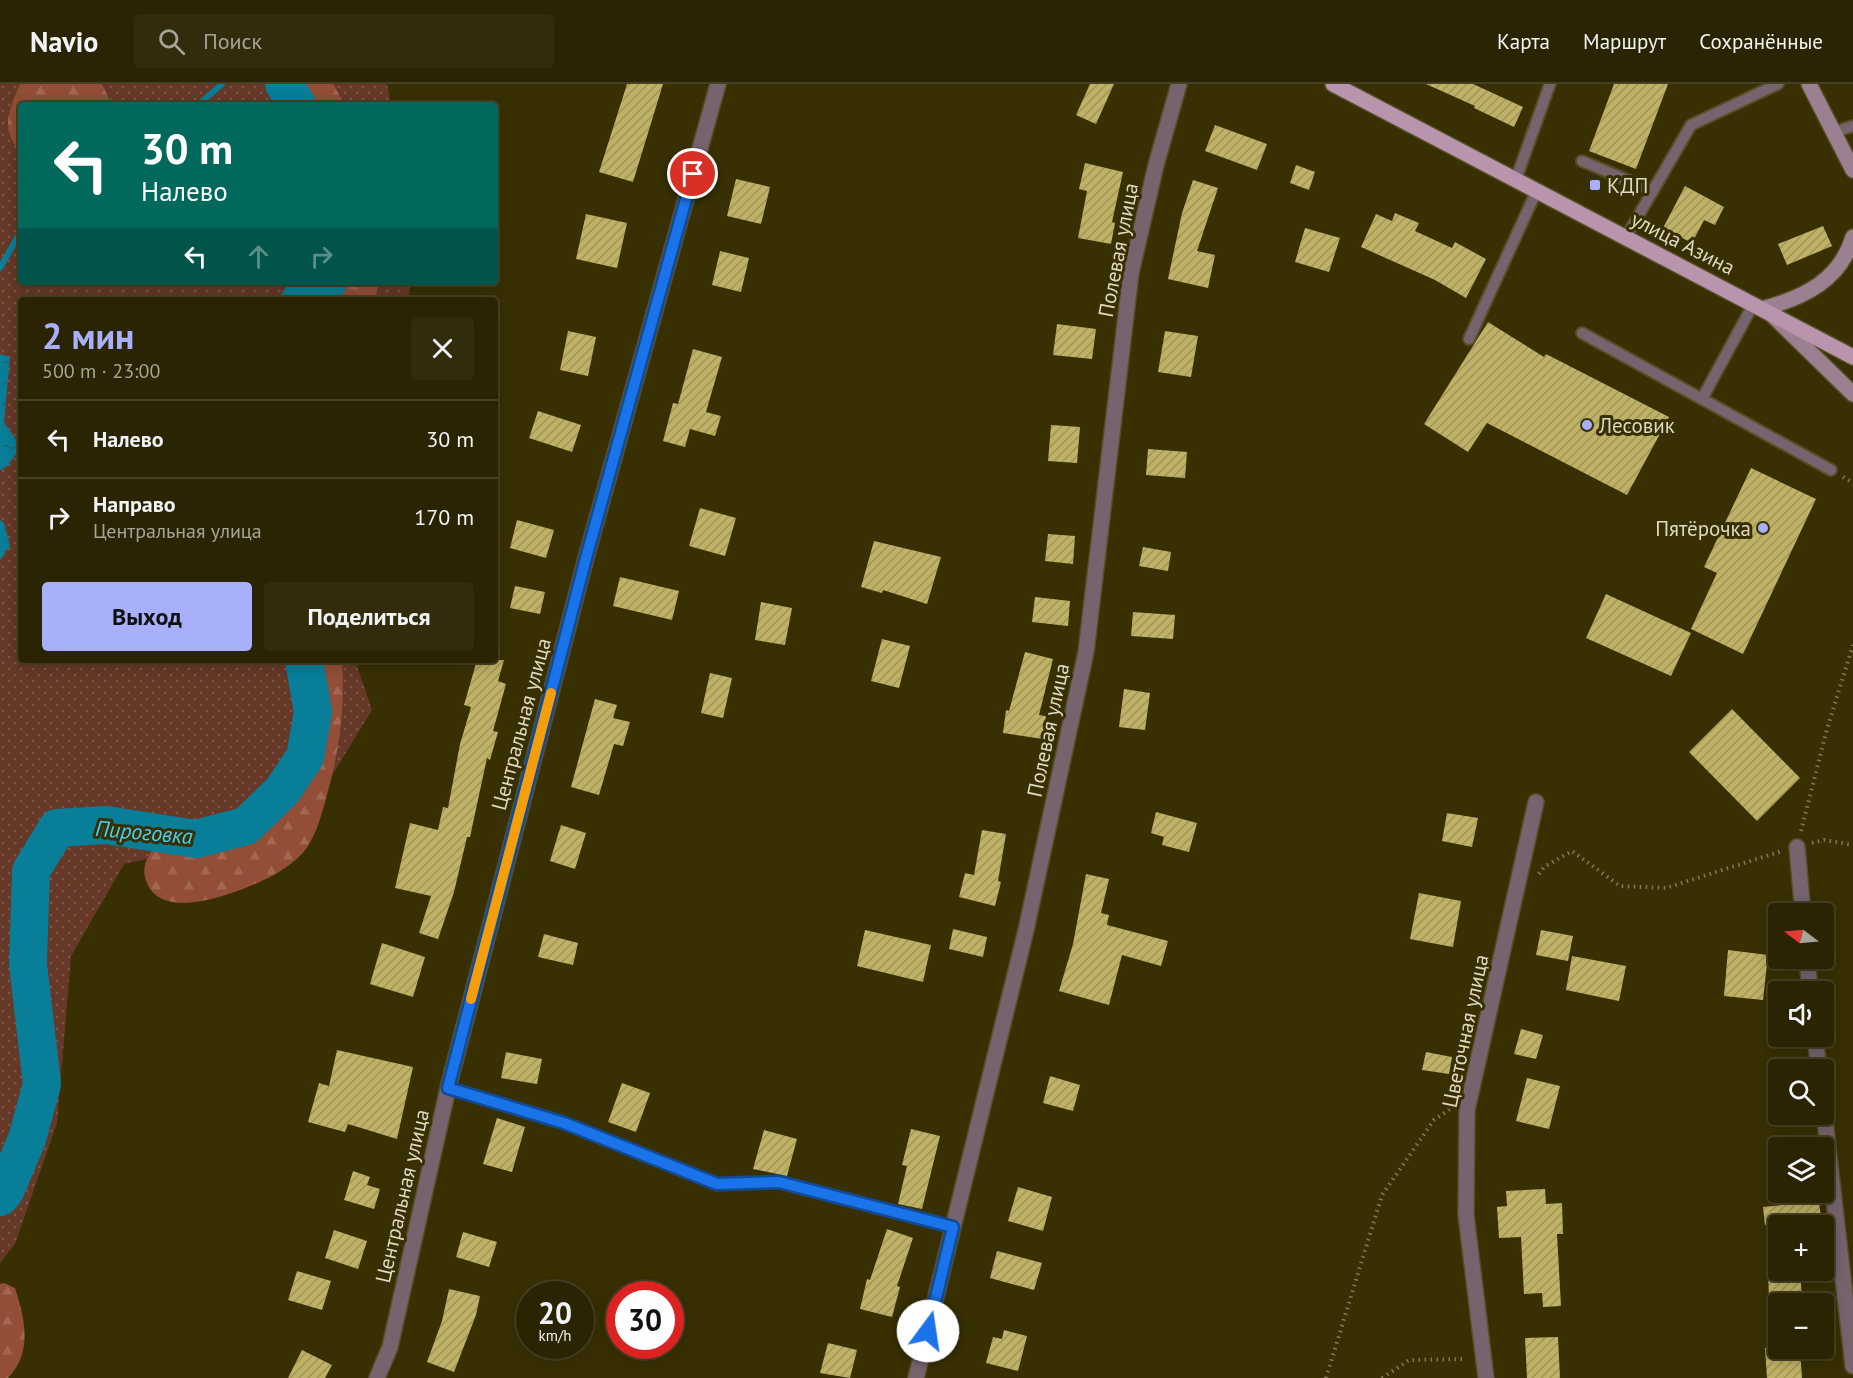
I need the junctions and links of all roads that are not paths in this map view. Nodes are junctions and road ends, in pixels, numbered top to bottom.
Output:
1 (718, 84) edge
2 (1179, 84) edge
3 (1333, 84) edge
4 (1551, 84) edge
5 (1778, 84) edge
6 (1809, 84) edge
7 (1853, 126) edge
8 (1834, 132) junction
9 (1582, 160) dead end
10 (1853, 170) edge
11 (1516, 179) junction
12 (1537, 190) junction
13 (1653, 191) junction
14 (1626, 237) junction
15 (1853, 237) edge
16 (1760, 306) junction
17 (1582, 333) dead end
18 (1469, 339) dead end
19 (1853, 357) edge
20 (1853, 394) edge
21 (1703, 398) junction
22 (1831, 470) dead end
23 (1536, 802) dead end
24 (1797, 847) road end
25 (1802, 903) edge
26 (448, 1088) junction
27 (1825, 1125) edge
28 (953, 1227) junction
29 (1853, 1366) edge
30 (1485, 1372) edge
31 (377, 1378) edge
32 (916, 1378) edge

1 - 26 street, Центральная улица
2 - 28 street, Полевая улица
3 - 11 main road, улица Азина
4 - 11 lane
5 - 13 lane
6 - 8 main road
7 - 8 lane
8 - 10 main road
9 - 13 lane
11 - 12 main road, улица Азина
12 - 14 main road, улица Азина
12 - 18 lane
13 - 14 lane
14 - 16 main road, улица Азина
15 - 16 main road
16 - 19 main road, улица Азина
16 - 20 main road
16 - 21 lane
17 - 21 lane
21 - 22 lane
23 - 30 street, Цветочная улица
24 - 25 street
26 - 28 lane
26 - 31 street, Центральная улица
27 - 29 street
28 - 32 street, Полевая улица

